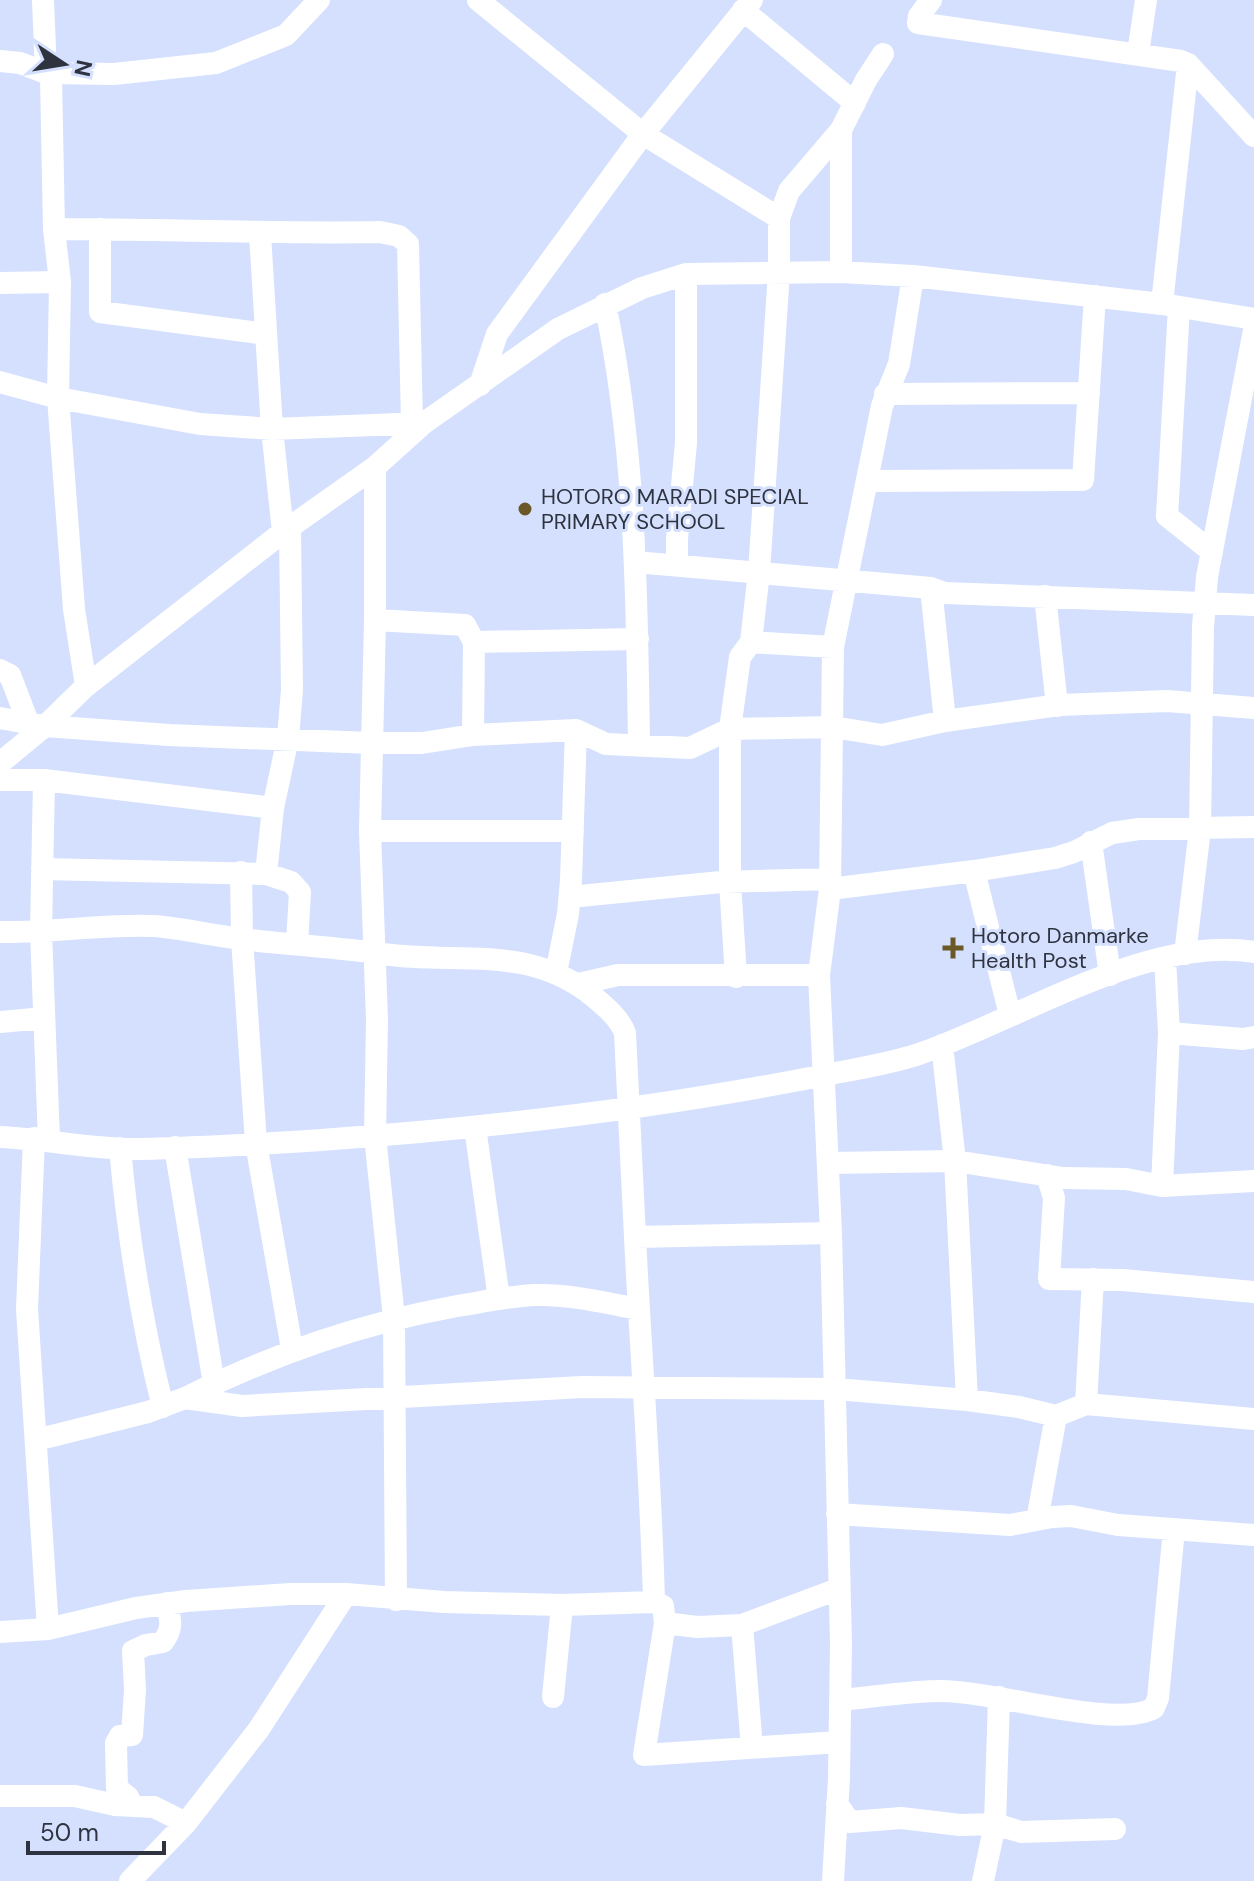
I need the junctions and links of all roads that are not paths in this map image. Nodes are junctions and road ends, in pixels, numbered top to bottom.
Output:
1 (43, 0) edge
2 (319, 0) edge
3 (478, 0) edge
4 (931, 0) edge
5 (1146, 0) edge
6 (748, 5) edge
7 (1138, 53) junction
8 (883, 54) dead end
9 (0, 61) edge
10 (1188, 64) junction
11 (46, 73) junction
12 (855, 103) junction
13 (841, 130) junction
14 (643, 134) junction
15 (1254, 136) edge
16 (779, 218) junction
17 (54, 229) junction
18 (100, 229) junction
19 (260, 234) junction
20 (779, 272) junction
21 (841, 272) junction
22 (686, 274) junction
23 (913, 276) junction
24 (60, 282) junction
25 (0, 283) edge
26 (1095, 296) junction
27 (605, 304) junction
28 (1170, 305) junction
29 (1254, 319) edge
30 (1254, 330) edge
31 (266, 334) junction
32 (0, 382) edge
33 (480, 385) junction
34 (1089, 393) junction
35 (885, 394) junction
36 (58, 398) junction
37 (418, 424) junction
38 (272, 429) junction
39 (375, 467) junction
40 (867, 481) junction
41 (286, 530) junction
42 (1212, 552) junction
43 (635, 562) junction
44 (677, 565) junction
45 (759, 572) junction
46 (846, 582) junction
47 (931, 588) junction
48 (1045, 596) junction
49 (1205, 602) junction
50 (1254, 605) edge
51 (375, 620) junction
52 (638, 639) junction
53 (474, 642) junction
54 (751, 642) junction
55 (833, 647) junction
56 (0, 670) edge
57 (86, 686) junction
58 (1204, 703) junction
59 (1057, 706) junction
60 (1254, 708) edge
61 (0, 718) edge
62 (945, 721) junction
63 (36, 724) junction
64 (833, 727) junction
65 (730, 729) junction
66 (576, 730) junction
67 (473, 735) junction
68 (288, 738) junction
69 (371, 743) junction
70 (639, 746) junction
71 (0, 763) edge
72 (0, 780) edge
73 (44, 780) junction
74 (273, 808) junction
75 (1254, 827) edge
76 (1200, 829) junction
77 (370, 831) junction
78 (573, 831) junction
79 (1091, 842) junction
80 (42, 869) junction
81 (974, 871) junction
82 (241, 872) junction
83 (266, 874) junction
84 (730, 882) junction
85 (830, 884) junction
86 (570, 897) junction
87 (0, 932) edge
88 (41, 932) junction
89 (242, 939) junction
90 (297, 944) junction
91 (373, 952) junction
92 (1254, 952) edge
93 (1175, 956) junction
94 (556, 973) junction
95 (819, 975) junction
96 (1110, 975) junction
97 (736, 977) junction
98 (578, 984) junction
99 (1010, 1015) junction
100 (44, 1018) junction
101 (0, 1022) edge
102 (1169, 1033) junction
103 (1254, 1037) edge
104 (942, 1045) junction
105 (823, 1075) junction
106 (631, 1107) junction
107 (475, 1127) junction
108 (375, 1136) junction
109 (0, 1137) edge
110 (42, 1139) junction
111 (256, 1143) junction
112 (175, 1147) junction
113 (120, 1148) junction
114 (955, 1161) junction
115 (829, 1163) junction
116 (1047, 1175) junction
117 (1254, 1181) edge
118 (1162, 1186) junction
119 (831, 1233) junction
120 (635, 1237) junction
121 (1093, 1279) junction
122 (1254, 1292) edge
123 (499, 1299) junction
124 (639, 1309) junction
125 (394, 1318) junction
126 (292, 1349) junction
127 (214, 1384) junction
128 (642, 1387) junction
129 (836, 1389) junction
130 (397, 1397) junction
131 (185, 1398) junction
132 (967, 1400) junction
133 (1086, 1404) junction
134 (163, 1407) junction
135 (1056, 1416) junction
136 (1254, 1419) edge
137 (36, 1440) junction
138 (837, 1514) junction
139 (1037, 1520) junction
140 (1174, 1529) junction
141 (1254, 1535) edge
142 (838, 1589) junction
143 (346, 1594) junction
144 (396, 1600) junction
145 (654, 1602) junction
146 (167, 1603) junction
147 (562, 1605) junction
148 (665, 1623) junction
149 (742, 1625) junction
150 (48, 1629) junction
151 (0, 1632) edge
152 (553, 1697) dead end
153 (999, 1697) junction
154 (840, 1700) junction
155 (839, 1742) junction
156 (752, 1748) junction
157 (0, 1796) edge
158 (837, 1804) junction
159 (132, 1806) junction
160 (186, 1823) junction
161 (995, 1824) junction
162 (1115, 1829) dead end
163 (130, 1881) edge
164 (833, 1881) edge
165 (983, 1881) edge

1 - 11 street
2 - 11 street
3 - 14 street
4 - 7 street
5 - 7 street
6 - 12 street
6 - 14 street
7 - 10 street
8 - 12 street
9 - 11 street
10 - 15 street
10 - 28 street
11 - 17 street
12 - 13 street
13 - 16 street
13 - 21 street
14 - 16 street
14 - 33 street
16 - 20 street
17 - 18 street
17 - 24 street
18 - 19 street
18 - 31 street
19 - 31 street
19 - 37 street
20 - 21 street
20 - 22 street
20 - 45 street
21 - 23 street
22 - 27 street
22 - 44 street
23 - 26 street
23 - 35 street
24 - 25 street
24 - 36 street
26 - 28 street
26 - 34 street
27 - 33 street
27 - 43 street
28 - 29 street
28 - 42 street
30 - 42 street
31 - 38 street
32 - 36 street
33 - 37 street
34 - 35 street
34 - 40 street
35 - 40 street
36 - 38 street
36 - 57 street
37 - 38 street
37 - 39 street
38 - 41 street
39 - 41 street
39 - 51 street
40 - 46 street
41 - 57 street
41 - 68 street
42 - 49 street
43 - 44 street
43 - 52 street
44 - 45 street
45 - 46 street
45 - 54 street
46 - 47 street
46 - 55 street
47 - 48 street
47 - 62 street
48 - 49 street
48 - 59 street
49 - 50 street
49 - 58 street
51 - 53 street
51 - 69 street
52 - 53 street
52 - 70 street
53 - 67 street
54 - 55 street
54 - 65 street
55 - 64 street
56 - 63 street
57 - 63 street
58 - 59 street
58 - 60 street
58 - 76 street
59 - 62 street
61 - 63 street
62 - 64 street
63 - 68 street
63 - 71 street
64 - 65 street
64 - 85 street
65 - 70 street
65 - 84 street
66 - 67 street
66 - 70 street
66 - 78 street
67 - 69 street
68 - 69 street
68 - 74 street
69 - 77 street
72 - 73 street
73 - 74 street
73 - 80 street
74 - 83 street
75 - 76 street
76 - 79 street
76 - 93 street
77 - 78 street
77 - 91 street
78 - 86 street
79 - 81 street
79 - 96 street
80 - 82 street
80 - 88 street
81 - 85 street
81 - 99 street
82 - 83 street
82 - 89 street
83 - 90 street
84 - 85 street
84 - 86 street
84 - 97 street
85 - 95 street
86 - 94 street
87 - 88 street
88 - 89 street
88 - 100 street
89 - 90 street
89 - 111 street
90 - 91 street
91 - 94 street
91 - 108 street
92 - 93 street
93 - 96 street
93 - 102 street
94 - 98 street
95 - 97 street
95 - 105 street
96 - 99 street
97 - 98 street
98 - 106 street
99 - 104 street
100 - 101 street
100 - 110 street
102 - 103 street
102 - 118 street
104 - 105 street
104 - 114 street
105 - 106 street
105 - 115 street
106 - 107 street
106 - 120 street
107 - 108 street
107 - 123 street
108 - 111 street
108 - 125 street
109 - 110 street
110 - 113 street
110 - 137 street
111 - 112 street
111 - 126 street
112 - 113 street
112 - 127 street
113 - 134 street
114 - 115 street
114 - 116 street
114 - 132 street
115 - 119 street
116 - 118 street
116 - 121 street
117 - 118 street
119 - 120 street
119 - 129 street
120 - 124 street
121 - 122 street
121 - 133 street
123 - 124 street
123 - 125 street
124 - 128 street
125 - 126 street
125 - 130 street
126 - 127 street
127 - 131 street
128 - 129 street
128 - 130 street
128 - 145 street
129 - 132 street
129 - 138 street
130 - 131 street
130 - 144 street
131 - 134 street
132 - 135 street
133 - 135 street
133 - 136 street
134 - 137 street
135 - 139 street
137 - 150 street
138 - 139 street
138 - 142 street
139 - 140 street
140 - 141 street
140 - 153 street
142 - 149 street
142 - 154 street
143 - 144 street
143 - 146 street
143 - 160 street
144 - 147 street
145 - 147 street
145 - 148 street
146 - 150 street
146 - 159 street
147 - 152 street
148 - 149 street
148 - 156 street
149 - 156 street
150 - 151 street
153 - 154 street
153 - 161 street
154 - 155 street
155 - 156 street
155 - 158 street
157 - 159 street
158 - 161 street
158 - 164 street
159 - 160 street
160 - 163 street
161 - 162 street
161 - 165 street

